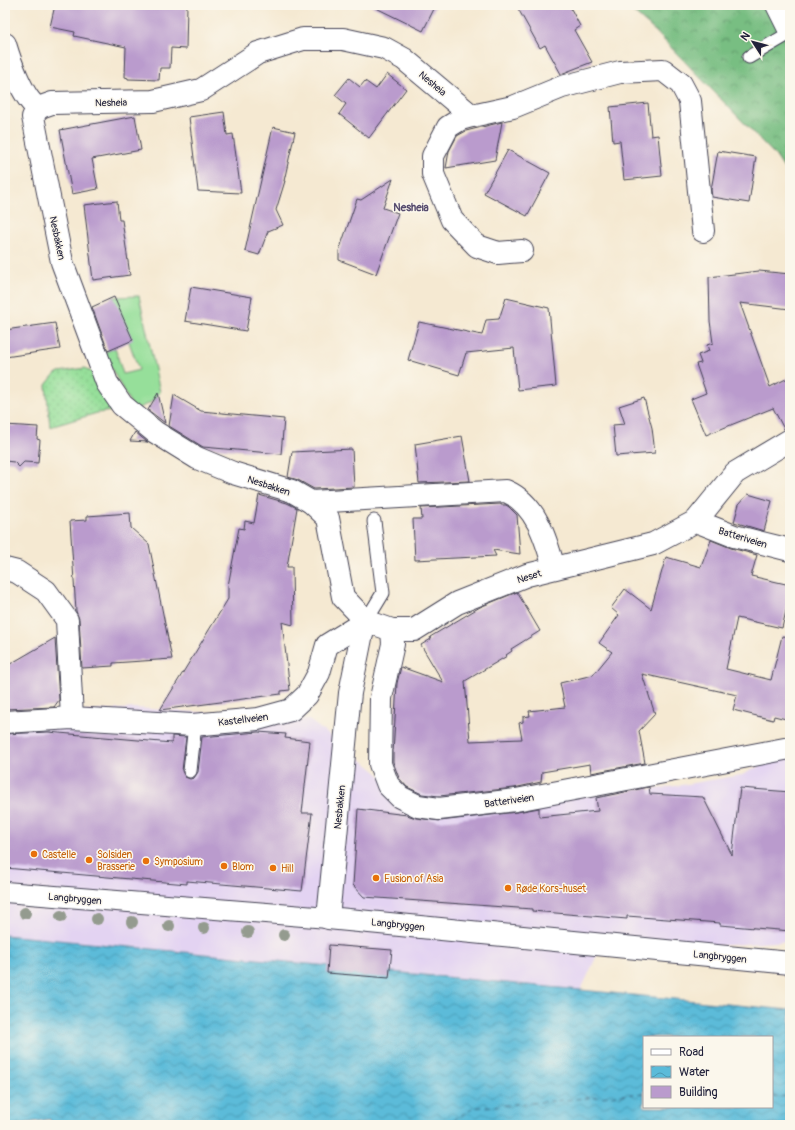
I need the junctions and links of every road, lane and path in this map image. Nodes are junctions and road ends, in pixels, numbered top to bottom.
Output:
1 (777, 5) edge
2 (790, 32) edge
3 (5, 44) edge
4 (749, 57) dead end
5 (38, 108) junction
6 (472, 116) junction
7 (703, 231) dead end
8 (522, 251) dead end
9 (790, 440) edge
10 (311, 502) junction
11 (696, 520) junction
12 (374, 522) dead end
13 (790, 550) edge
14 (554, 568) junction
15 (5, 569) edge
16 (366, 621) junction
17 (392, 630) junction
18 (72, 718) junction
19 (5, 722) edge
20 (195, 724) junction
21 (790, 748) edge
22 (190, 771) dead end
23 (5, 892) edge
24 (328, 918) junction
25 (790, 962) edge

1 - 2 street
2 - 4 lane
3 - 5 street
5 - 6 street, Nesheia
5 - 10 street, Nesbakken
6 - 7 street
6 - 8 street
9 - 11 street
10 - 14 street
10 - 16 street, Nesbakken
11 - 13 street, Batteriveien
11 - 14 street, Neset
12 - 16 lane
14 - 17 street, Neset
15 - 18 street
16 - 17 street, Neset
16 - 20 street, Kastellveien
16 - 24 street, Nesbakken
17 - 21 street, Batteriveien
18 - 19 street, Kastellveien
18 - 20 street, Kastellveien
20 - 22 lane
23 - 24 street, Langbryggen
24 - 25 street, Langbryggen

